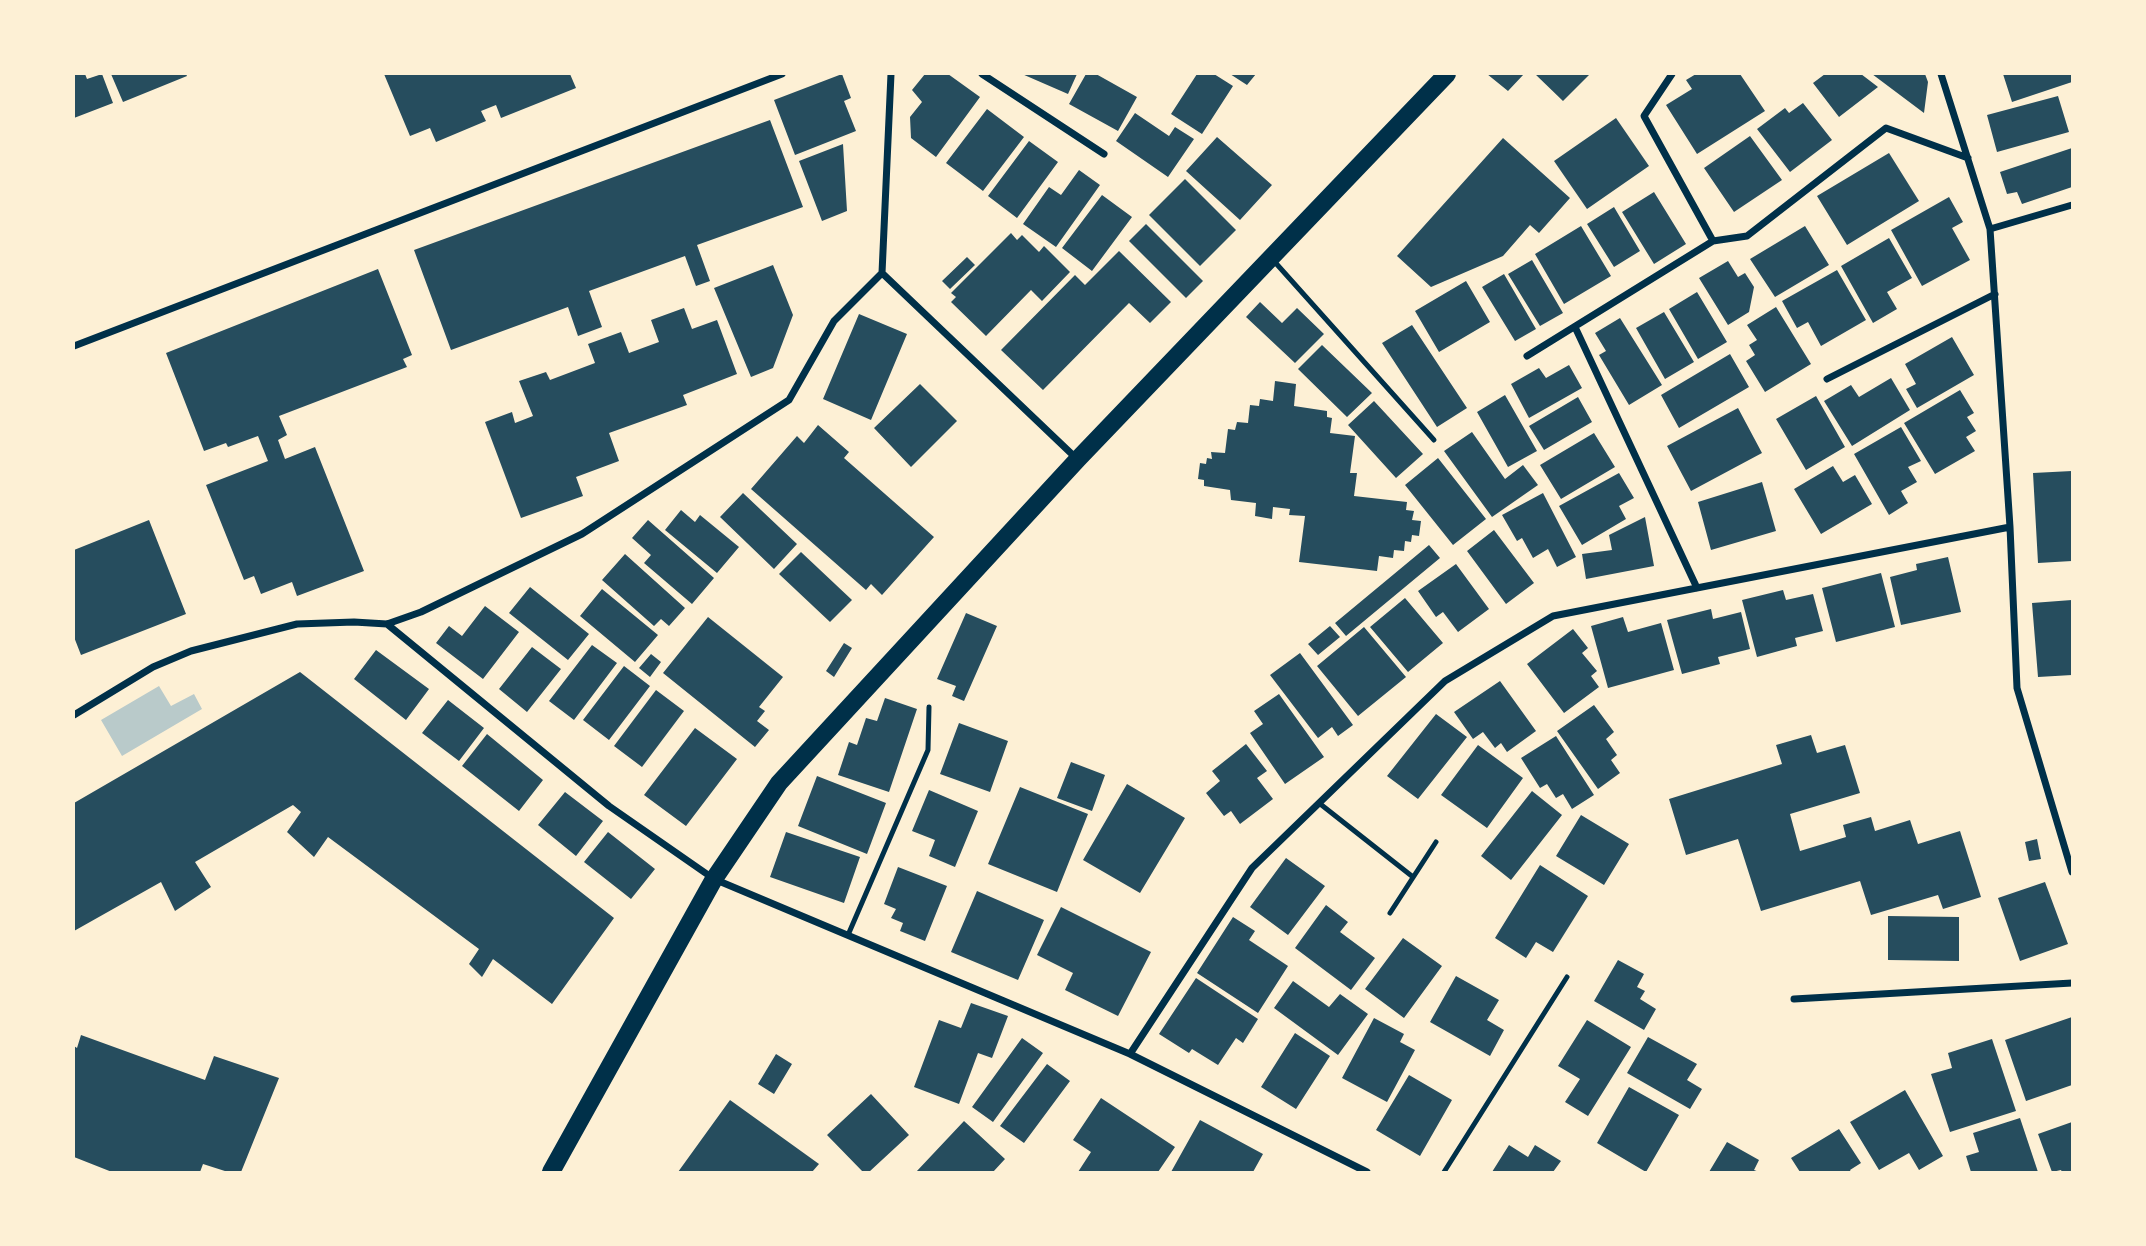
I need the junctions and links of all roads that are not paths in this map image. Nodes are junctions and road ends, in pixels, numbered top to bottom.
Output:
1 (782, 74) edge
2 (891, 74) edge
3 (985, 74) edge
4 (1447, 74) edge
5 (1672, 74) edge
6 (1941, 74) edge
7 (1104, 154) dead end
8 (1968, 158) junction
9 (2073, 205) edge
10 (1990, 229) junction
11 (1713, 241) junction
12 (1271, 258) junction
13 (882, 273) junction
14 (1995, 294) junction
15 (1575, 327) junction
16 (74, 346) edge
17 (1527, 356) dead end
18 (1827, 379) dead end
19 (1434, 440) dead end
20 (1078, 459) junction
21 (2011, 527) junction
22 (1696, 589) junction
23 (387, 624) junction
24 (929, 707) dead end
25 (74, 715) edge
26 (1319, 803) junction
27 (1436, 842) dead end
28 (2073, 872) edge
29 (1413, 877) junction
30 (714, 879) junction
31 (1390, 913) dead end
32 (848, 935) junction
33 (1567, 977) dead end
34 (2073, 984) edge
35 (1794, 999) dead end
36 (1130, 1054) junction
37 (551, 1172) edge
38 (1367, 1172) edge
39 (1444, 1172) edge

1 - 16 street
2 - 13 street
3 - 7 street
4 - 12 main road
5 - 11 street
6 - 8 street
8 - 10 street
8 - 11 street
9 - 10 street
10 - 14 street
11 - 15 street
12 - 19 lane
12 - 20 main road
13 - 20 street
13 - 23 street
14 - 18 street
14 - 21 street
15 - 17 street
15 - 22 street
20 - 30 main road
21 - 22 street
21 - 28 street
22 - 26 street
23 - 25 street
23 - 30 street
24 - 32 lane
26 - 29 lane
26 - 36 street
27 - 29 lane
29 - 31 lane
30 - 32 street
30 - 37 main road
32 - 36 street
33 - 39 lane
34 - 35 street
36 - 38 street

